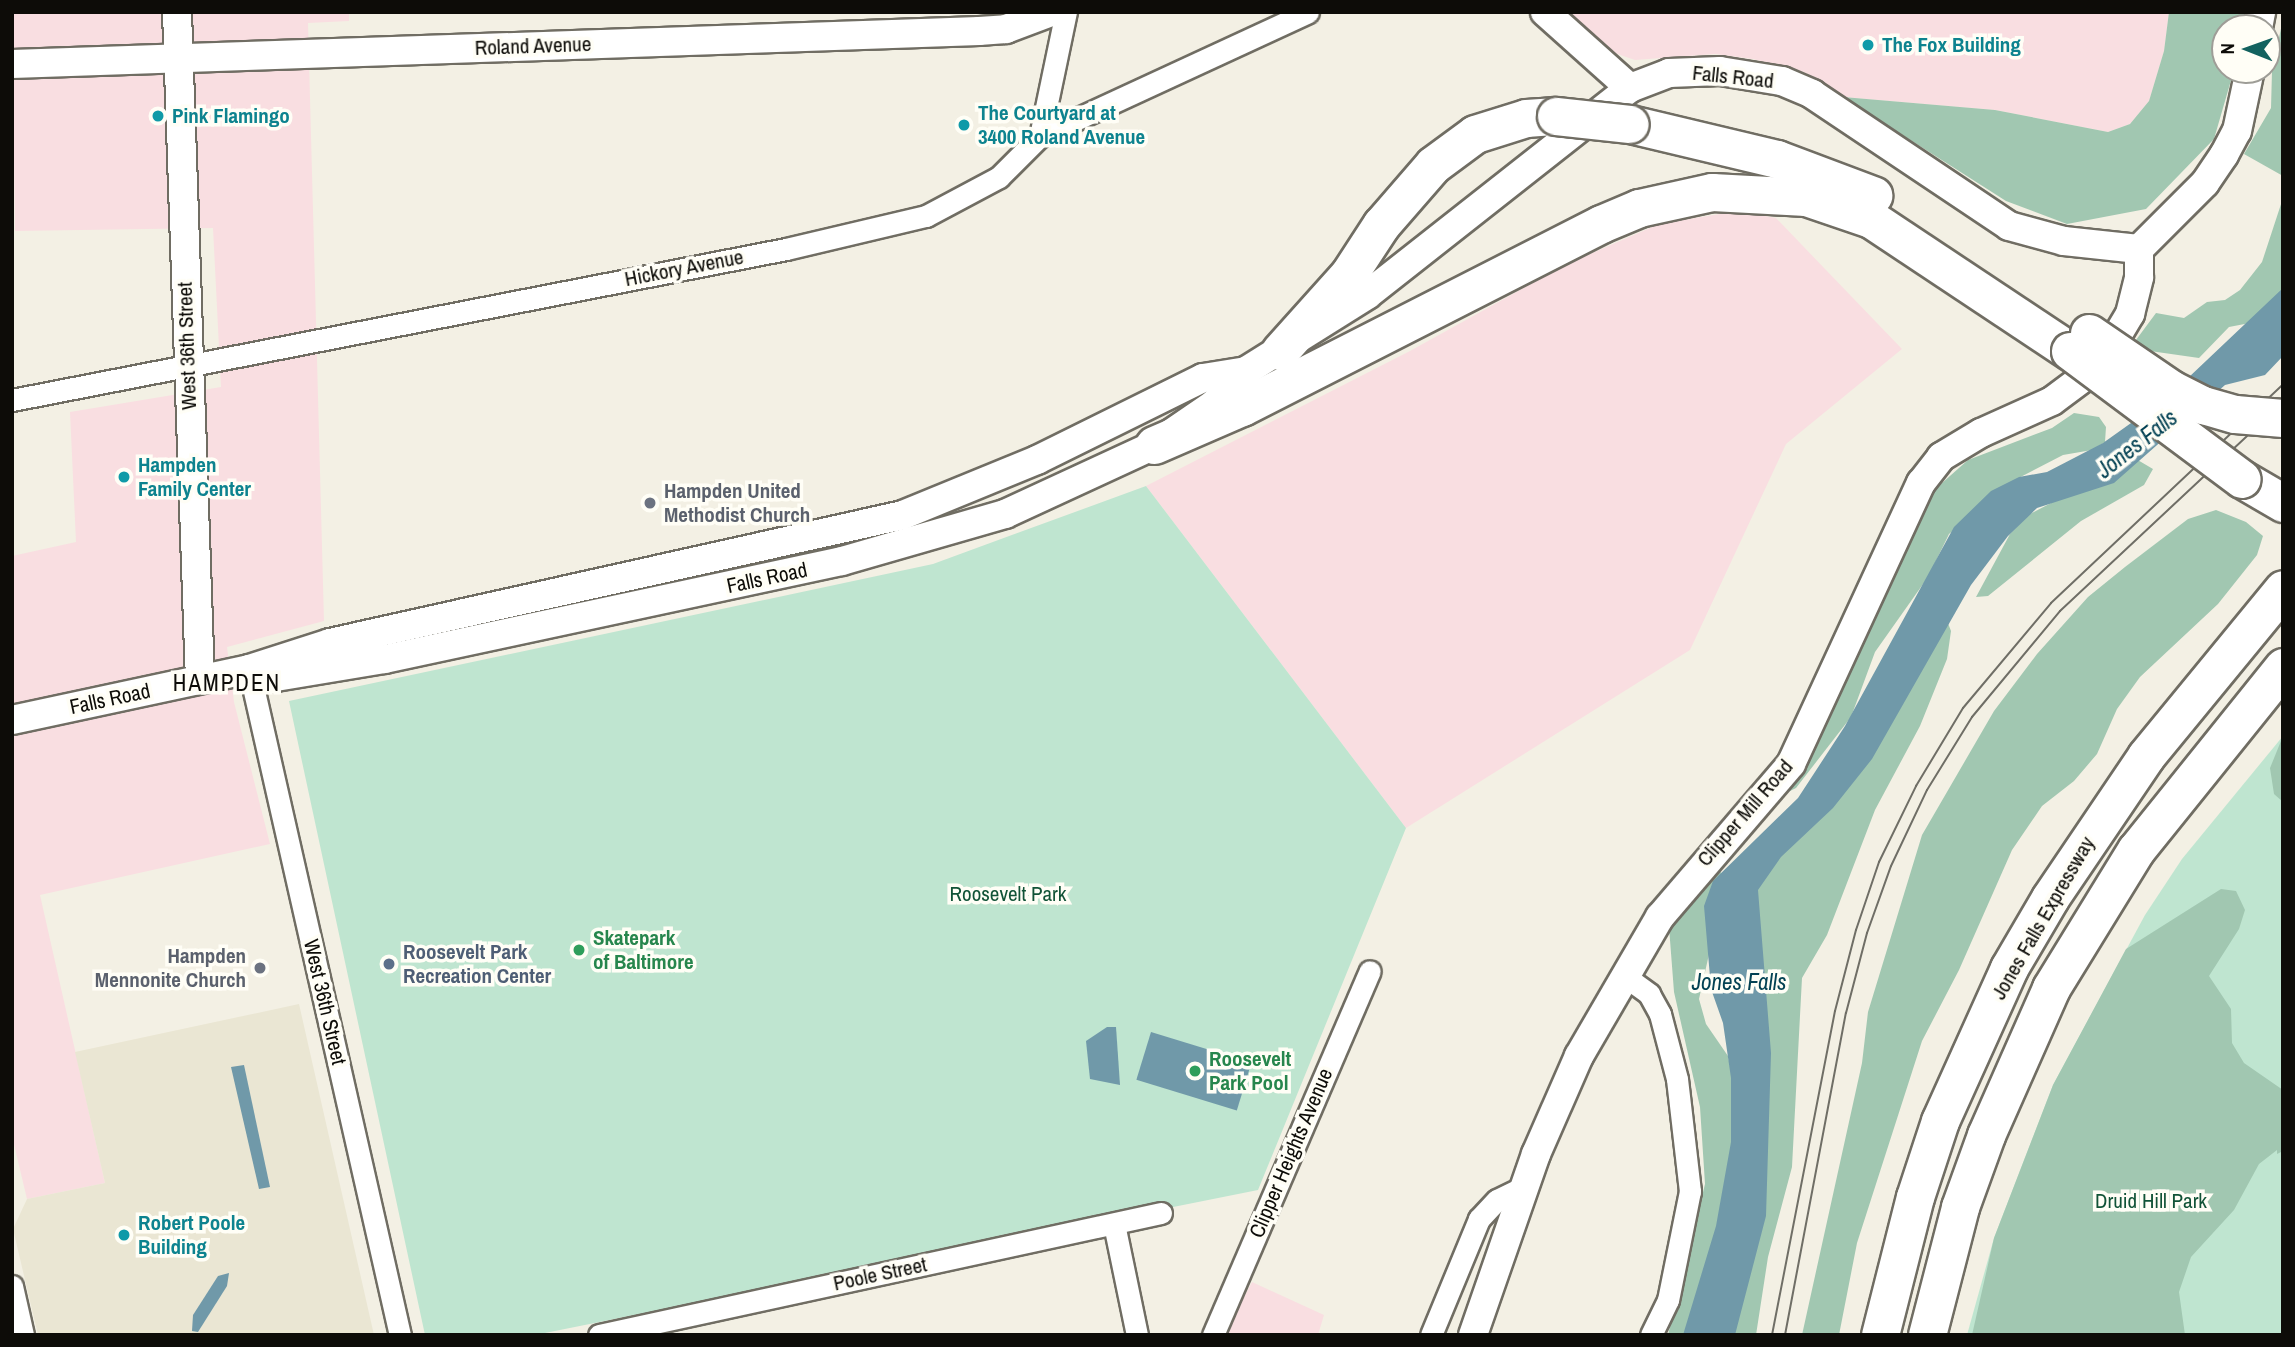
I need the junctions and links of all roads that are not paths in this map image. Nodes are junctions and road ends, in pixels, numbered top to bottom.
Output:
1 (177, 12) edge
2 (1051, 12) edge
3 (1066, 12) edge
4 (1308, 12) edge
5 (1545, 12) edge
6 (178, 57) junction
7 (12, 64) edge
8 (2247, 84) edge
9 (1630, 106) junction
10 (1040, 136) junction
11 (2139, 249) junction
12 (2080, 342) junction
13 (1280, 351) junction
14 (187, 366) junction
15 (1246, 371) junction
16 (12, 400) edge
17 (2283, 418) edge
18 (1154, 445) junction
19 (2283, 503) edge
20 (2283, 589) edge
21 (2283, 667) edge
22 (249, 669) junction
23 (200, 679) junction
24 (12, 720) edge
25 (1370, 971) dead end
26 (1626, 978) junction
27 (1527, 1186) junction
28 (1161, 1213) dead end
29 (1114, 1224) junction
30 (12, 1286) edge
31 (23, 1335) edge
32 (400, 1335) edge
33 (599, 1335) edge
34 (1137, 1335) edge
35 (1213, 1335) edge
36 (1431, 1335) edge
37 (1473, 1335) edge
38 (1651, 1335) edge
39 (1880, 1335) edge
40 (1927, 1335) edge

1 - 6 main road, West 36th Street
2 - 6 main road, Roland Avenue
3 - 10 street
4 - 10 street, Hickory Avenue
5 - 9 main road
6 - 7 main road, Roland Avenue
6 - 14 main road, West 36th Street
8 - 11 main road
9 - 11 main road, Falls Road
9 - 12 highway
9 - 13 main road, Falls Road
9 - 13 highway, bridge
10 - 14 street, Hickory Avenue
11 - 26 main road, Clipper Mill Road
12 - 17 highway, bridge
12 - 18 highway
12 - 19 highway, bridge
13 - 15 main road, Falls Road
14 - 16 street, Hickory Avenue
14 - 23 main road, West 36th Street
15 - 18 main road, Falls Road
15 - 22 main road, Falls Road
18 - 22 main road, Falls Road
20 - 39 highway, Jones Falls Expressway
21 - 40 highway, Jones Falls Expressway
22 - 23 main road, Falls Road
22 - 32 street, West 36th Street
23 - 24 main road, Falls Road
25 - 35 street, Clipper Heights Avenue
26 - 27 main road, Clipper Mill Road
26 - 38 street
27 - 36 street
27 - 37 main road, Clipper Mill Road
28 - 29 street, Poole Street
29 - 33 street, Poole Street
29 - 34 street
30 - 31 street

